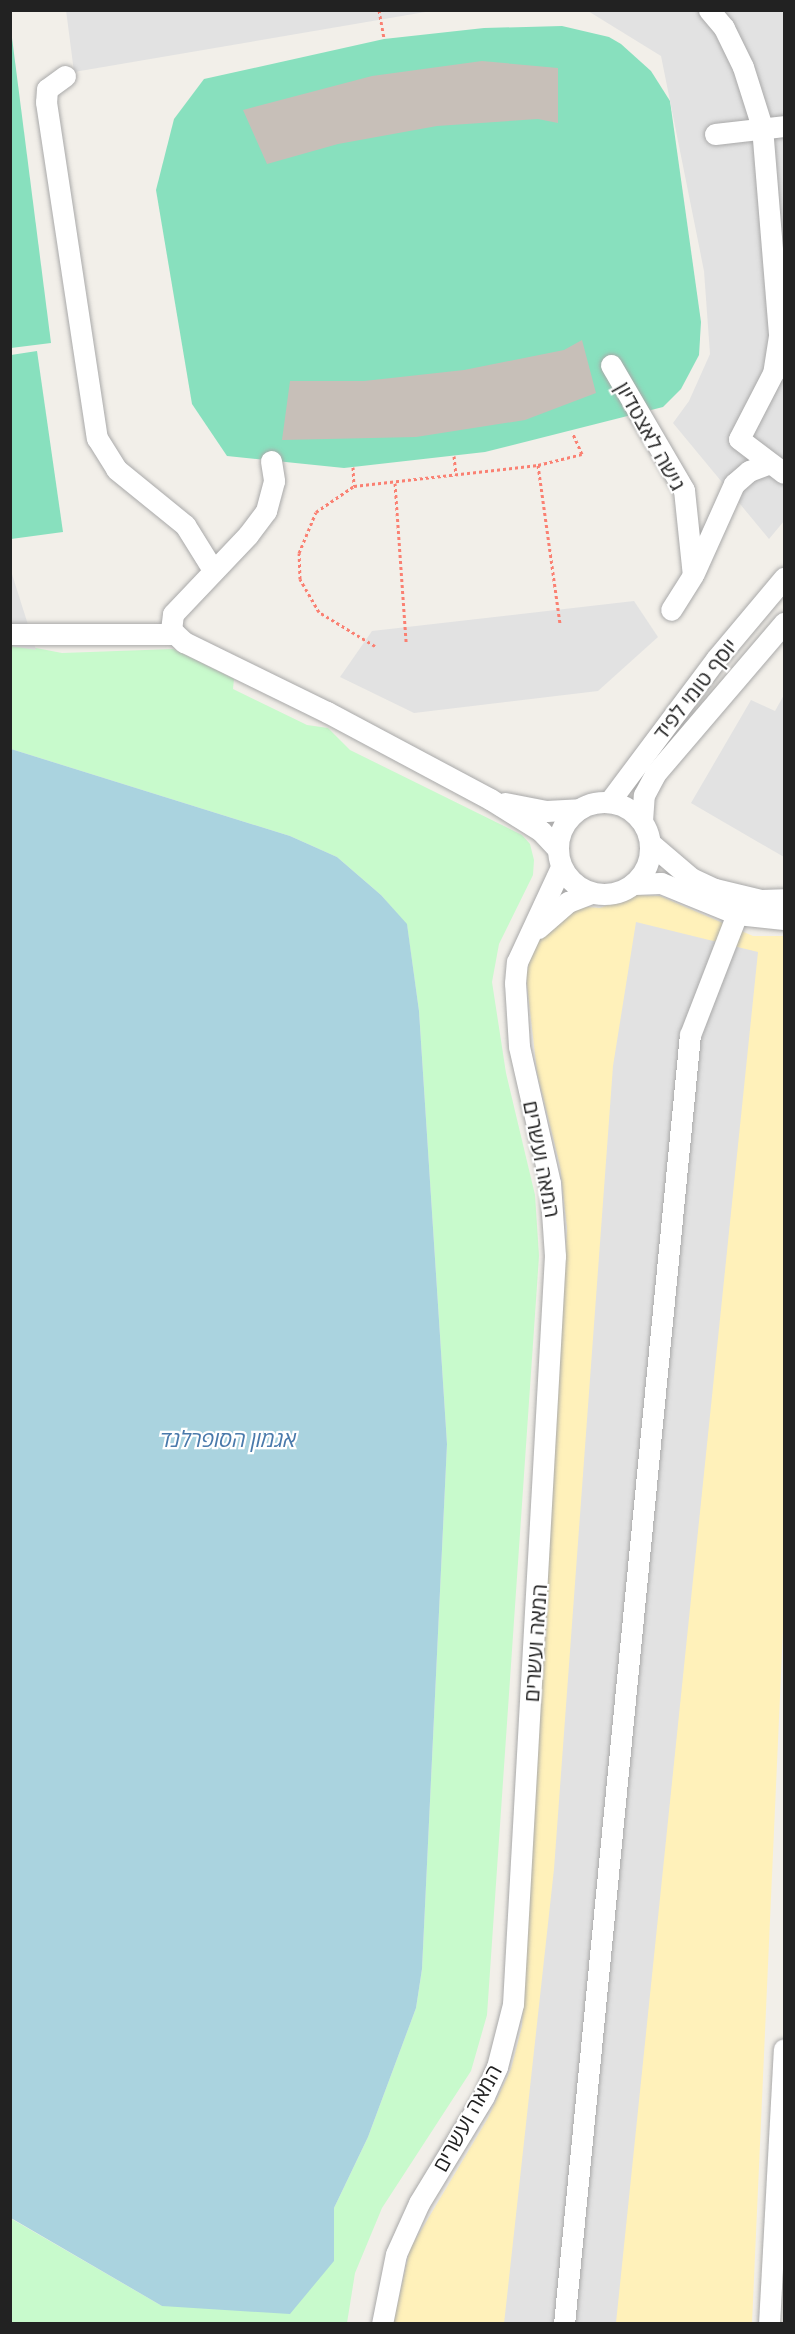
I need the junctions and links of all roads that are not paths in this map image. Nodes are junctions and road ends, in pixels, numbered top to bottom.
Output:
1 (710, 10) edge
2 (65, 76) dead end
3 (784, 126) edge
4 (762, 127) junction
5 (715, 134) dead end
6 (611, 365) dead end
7 (271, 460) dead end
8 (777, 468) edge
9 (784, 480) edge
10 (213, 570) junction
11 (693, 575) junction
12 (784, 578) edge
13 (671, 610) dead end
14 (784, 623) edge
15 (10, 634) edge
16 (175, 634) junction
17 (490, 799) junction
18 (609, 802) junction
19 (579, 809) junction
20 (642, 821) junction
21 (650, 843) junction
22 (559, 858) junction
23 (634, 884) junction
24 (591, 893) junction
25 (784, 899) edge
26 (737, 914) junction
27 (784, 919) edge
28 (527, 939) junction
29 (784, 2049) edge
30 (381, 2324) edge
31 (564, 2324) edge
32 (770, 2324) edge

1 - 4 street
2 - 10 street
3 - 4 street
4 - 5 street
4 - 8 street
6 - 11 street, גישה לאצטדיון
7 - 10 street
8 - 9 street
8 - 11 street
10 - 16 street
11 - 13 street
12 - 18 street, יוסף טומי לפיד
14 - 20 street, יוסף טומי לפיד
15 - 16 street
16 - 17 street
17 - 19 street
17 - 22 street
18 - 19 street
18 - 20 street
19 - 22 street
20 - 21 street
21 - 23 street
21 - 25 street
22 - 24 street
22 - 28 street, המאה ועשרים
23 - 24 street
23 - 26 street
24 - 28 street, המאה ועשרים
26 - 27 street
26 - 31 street
28 - 30 street, המאה ועשרים
29 - 32 street

